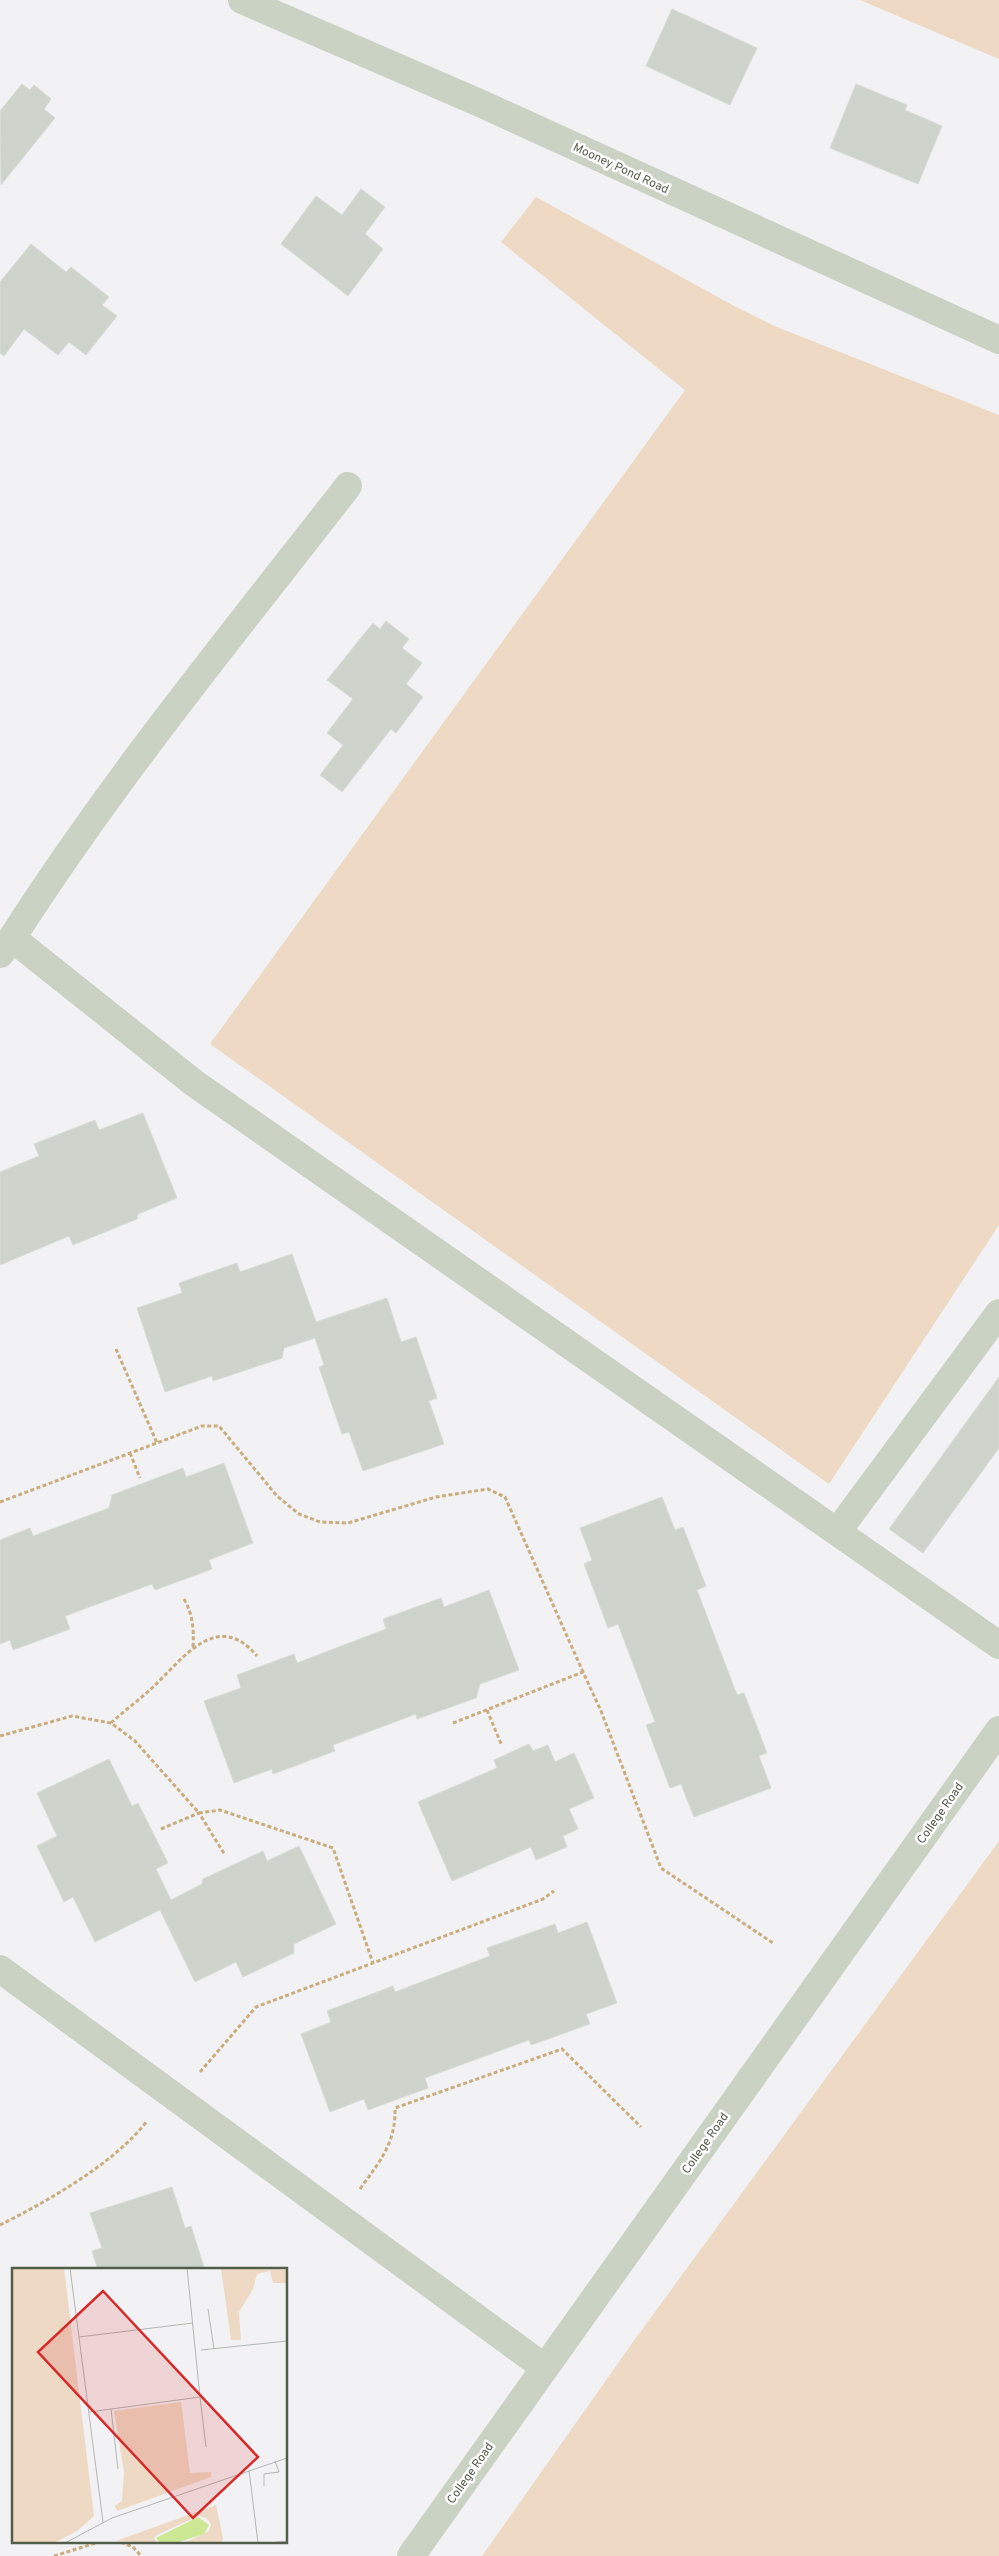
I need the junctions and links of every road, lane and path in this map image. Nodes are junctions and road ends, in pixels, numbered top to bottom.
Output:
1 (242, 0) edge
2 (999, 340) edge
3 (348, 486) dead end
4 (6, 946) edge
5 (999, 1313) edge
6 (116, 1349) dead end
7 (157, 1443) junction
8 (130, 1453) junction
9 (140, 1478) dead end
10 (0, 1502) edge
11 (837, 1532) junction
12 (184, 1599) dead end
13 (999, 1645) edge
14 (192, 1648) junction
15 (257, 1656) dead end
16 (583, 1672) junction
17 (487, 1710) junction
18 (111, 1723) junction
19 (454, 1723) dead end
20 (999, 1730) edge
21 (0, 1736) edge
22 (502, 1746) dead end
23 (199, 1813) junction
24 (161, 1829) dead end
25 (225, 1854) dead end
26 (554, 1891) dead end
27 (773, 1943) dead end
28 (373, 1963) junction
29 (0, 1969) edge
30 (173, 2096) junction
31 (641, 2127) dead end
32 (340, 2218) junction
33 (0, 2225) edge
34 (545, 2368) junction
35 (93, 2544) edge
36 (126, 2544) edge
37 (54, 2556) edge
38 (141, 2556) edge
39 (411, 2556) edge

1 - 2 street, Mooney Pond Road
3 - 4 street
4 - 11 street
5 - 11 street
6 - 7 path
7 - 8 path
7 - 16 path
8 - 9 path
8 - 10 path
11 - 13 street
12 - 14 path
14 - 15 path
14 - 18 path
16 - 17 path
16 - 27 path
17 - 19 path
17 - 22 path
18 - 21 path
18 - 23 path
20 - 34 street, College Road
23 - 24 path
23 - 25 path
23 - 28 path
26 - 28 path
28 - 30 path
29 - 30 street
30 - 32 street
30 - 33 path
31 - 32 path
32 - 34 street
34 - 39 street, College Road
35 - 37 path
36 - 38 path

